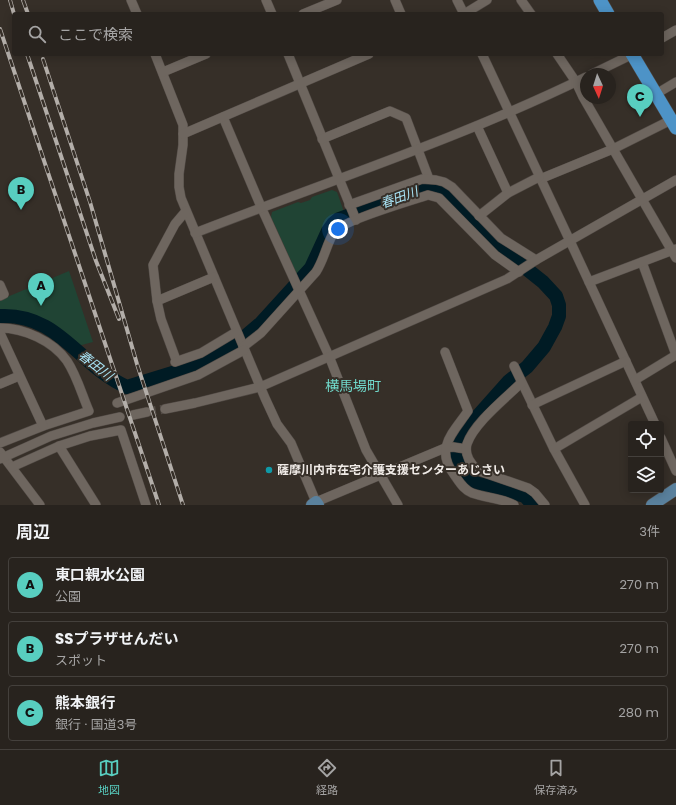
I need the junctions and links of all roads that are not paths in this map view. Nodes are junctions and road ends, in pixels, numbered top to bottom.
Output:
1 (131, 0) edge
2 (266, 0) edge
3 (337, 0) edge
4 (395, 0) edge
5 (457, 0) edge
6 (487, 0) edge
7 (522, 0) edge
8 (600, 0) edge
9 (136, 12) edge
10 (271, 12) edge
11 (308, 12) edge
12 (400, 12) edge
13 (463, 12) edge
14 (467, 12) edge
15 (530, 12) edge
16 (607, 12) edge
17 (676, 30) edge
18 (664, 37) edge
19 (156, 56) edge
20 (201, 56) edge
21 (289, 56) edge
22 (364, 56) edge
23 (483, 56) edge
24 (558, 56) edge
25 (629, 56) edge
26 (634, 56) edge
27 (604, 68) edge
28 (163, 72) junction
29 (580, 80) edge
30 (576, 82) junction
31 (676, 82) edge
32 (300, 84) junction
33 (656, 94) junction
34 (509, 113) junction
35 (223, 117) junction
36 (674, 124) edge
37 (477, 126) junction
38 (183, 134) junction
39 (322, 139) junction
40 (418, 150) junction
41 (613, 150) junction
42 (540, 178) junction
43 (429, 179) junction
44 (338, 180) junction
45 (676, 180) edge
46 (508, 193) junction
47 (642, 199) junction
48 (350, 207) junction
49 (262, 209) junction
50 (186, 211) junction
51 (479, 216) junction
52 (355, 219) junction
53 (195, 233) junction
54 (570, 241) junction
55 (675, 253) edge
56 (534, 261) junction
57 (642, 262) junction
58 (520, 271) junction
59 (214, 277) junction
60 (589, 282) junction
61 (0, 286) edge
62 (298, 290) junction
63 (0, 296) edge
64 (157, 300) junction
65 (0, 328) edge
66 (0, 333) edge
67 (237, 334) junction
68 (243, 347) junction
69 (445, 352) dead end
70 (676, 355) edge
71 (329, 356) junction
72 (626, 362) junction
73 (515, 368) dead end
74 (19, 376) junction
75 (635, 380) junction
76 (521, 382) junction
77 (0, 384) edge
78 (260, 387) junction
79 (642, 397) junction
80 (117, 403) dead end
81 (532, 405) junction
82 (165, 409) tunnel mouth
83 (147, 412) tunnel mouth
84 (133, 414) dead end
85 (120, 417) dead end
86 (654, 421) edge
87 (43, 426) junction
88 (0, 443) edge
89 (664, 445) edge
90 (59, 446) junction
91 (449, 448) junction
92 (465, 449) junction
93 (554, 449) junction
94 (1, 456) edge
95 (12, 467) junction
96 (676, 471) edge
97 (380, 475) junction
98 (676, 489) edge
99 (487, 498) junction
100 (315, 504) edge
101 (40, 505) edge
102 (96, 505) edge
103 (146, 505) edge
104 (398, 505) edge
105 (479, 505) edge
106 (514, 505) edge
107 (545, 505) edge
108 (585, 505) edge
109 (652, 505) edge

1 - 9 street
2 - 10 street
3 - 11 street
4 - 12 street
5 - 13 street
6 - 14 street
7 - 15 street
8 - 16 highway
17 - 18 street
19 - 28 street
20 - 28 street
21 - 32 street
22 - 32 street
23 - 34 street
24 - 30 street
25 - 27 street
26 - 33 highway
28 - 38 street
29 - 30 street
30 - 34 street
30 - 41 street
31 - 33 street
32 - 35 street
32 - 39 street
33 - 36 highway
34 - 37 street
34 - 42 street
35 - 38 street
35 - 49 street
36 - 41 street
37 - 40 street
37 - 46 street
38 - 50 street
39 - 40 street
39 - 44 street
40 - 43 street
40 - 44 street
41 - 42 street
41 - 47 street
42 - 46 street
42 - 54 street
43 - 48 street
43 - 51 street
44 - 48 street
44 - 49 street
45 - 47 street
46 - 51 street
47 - 54 street
47 - 55 street
48 - 52 street
49 - 53 street
49 - 62 street
50 - 53 street
50 - 64 street
51 - 56 street
52 - 58 street
52 - 62 street
53 - 59 street
54 - 56 street
54 - 60 street
55 - 57 street
56 - 58 street
57 - 60 street
57 - 70 street
58 - 71 street
59 - 64 street
59 - 67 street
60 - 72 street
61 - 63 street
62 - 68 street
62 - 71 street
64 - 67 street
65 - 87 street
66 - 74 street
67 - 68 street
68 - 78 street
68 - 80 street
69 - 91 street
70 - 75 street
71 - 78 street
71 - 97 street
72 - 75 street
72 - 81 street
73 - 76 street
74 - 77 street
74 - 87 street
75 - 79 street
76 - 81 street
76 - 92 street
78 - 82 street
78 - 100 street
79 - 86 street
79 - 93 street
81 - 93 street
83 - 84 street
85 - 94 street
87 - 88 street
89 - 96 street
90 - 95 street
90 - 102 street
90 - 103 street
91 - 92 street
91 - 97 street
91 - 99 street
92 - 107 street
93 - 108 street
94 - 95 street
95 - 101 street
97 - 100 street
97 - 104 street
98 - 109 main road
99 - 105 street
99 - 106 street

